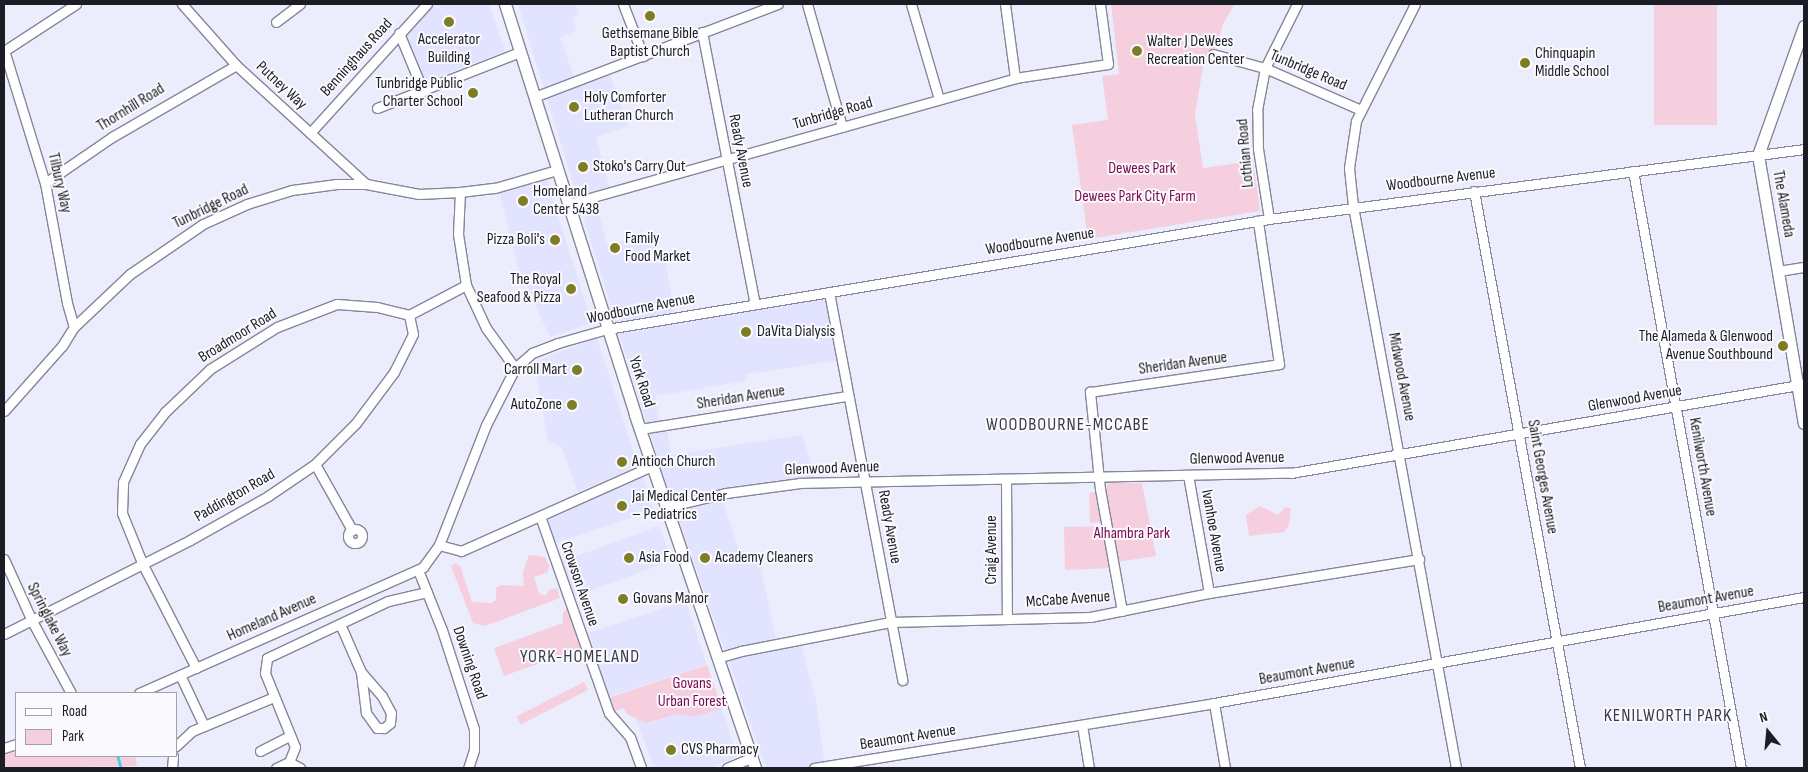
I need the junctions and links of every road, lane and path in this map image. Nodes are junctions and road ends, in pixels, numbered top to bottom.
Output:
1 (76, 4) edge
2 (182, 4) edge
3 (300, 4) edge
4 (427, 4) edge
5 (505, 4) edge
6 (622, 4) edge
7 (778, 4) edge
8 (807, 4) edge
9 (911, 4) edge
10 (1005, 4) edge
11 (1100, 4) edge
12 (1297, 4) edge
13 (1415, 4) edge
14 (276, 22) dead end
15 (1804, 26) edge
16 (702, 32) junction
17 (399, 33) junction
18 (4, 51) edge
19 (520, 52) junction
20 (1213, 54) dead end
21 (643, 56) junction
22 (236, 65) junction
23 (1265, 68) junction
24 (1016, 78) junction
25 (423, 91) junction
26 (534, 97) junction
27 (939, 99) junction
28 (377, 108) dead end
29 (1360, 110) junction
30 (842, 127) junction
31 (310, 133) junction
32 (1804, 149) edge
33 (1758, 155) junction
34 (727, 160) junction
35 (557, 170) junction
36 (1633, 171) junction
37 (45, 183) junction
38 (366, 184) junction
39 (1474, 191) junction
40 (460, 192) junction
41 (568, 204) junction
42 (1353, 206) junction
43 (1269, 218) junction
44 (1258, 221) junction
45 (1804, 267) edge
46 (1778, 271) junction
47 (466, 285) junction
48 (829, 292) junction
49 (755, 304) junction
50 (408, 315) junction
51 (74, 327) junction
52 (607, 328) junction
53 (516, 368) junction
54 (1801, 385) edge
55 (847, 396) junction
56 (1676, 407) junction
57 (4, 411) edge
58 (1804, 423) edge
59 (640, 430) junction
60 (1519, 435) junction
61 (1401, 456) junction
62 (315, 464) junction
63 (652, 466) junction
64 (1188, 475) junction
65 (1100, 478) junction
66 (1006, 481) junction
67 (866, 483) junction
68 (666, 506) junction
69 (540, 516) junction
70 (352, 530) dead end
71 (438, 545) junction
72 (4, 559) edge
73 (1419, 559) junction
74 (143, 565) junction
75 (418, 570) junction
76 (427, 592) junction
77 (1209, 593) junction
78 (1804, 597) edge
79 (1122, 611) junction
80 (1713, 613) junction
81 (1007, 619) junction
82 (32, 621) junction
83 (890, 622) junction
84 (340, 624) junction
85 (4, 634) edge
86 (1557, 643) junction
87 (718, 658) junction
88 (1438, 664) junction
89 (196, 668) junction
90 (361, 672) junction
91 (180, 675) junction
92 (902, 680) dead end
93 (70, 692) edge
94 (141, 692) edge
95 (274, 697) junction
96 (1214, 703) junction
97 (1082, 725) junction
98 (204, 726) junction
99 (290, 736) junction
100 (178, 744) edge
101 (260, 751) dead end
102 (289, 762) junction
103 (753, 763) edge
104 (276, 768) edge
105 (300, 768) edge
106 (468, 768) edge
107 (641, 768) edge
108 (727, 768) edge
109 (814, 768) edge
110 (1089, 768) edge
111 (1225, 768) edge
112 (1456, 768) edge
113 (1580, 768) edge
114 (1741, 768) edge

1 - 18 street
2 - 22 street, Putney Way
3 - 14 street
4 - 17 street, Benninghaus Road
5 - 19 main road, York Road
6 - 21 street
7 - 16 street
8 - 30 street
9 - 27 street
10 - 24 street
11 - 24 street, Tunbridge Road
12 - 23 street, Lothian Road
13 - 29 street, Midwood Avenue
15 - 33 main road, The Alameda
16 - 21 street
16 - 34 street, Ready Avenue
17 - 25 street
17 - 31 street, Benninghaus Road
18 - 37 street, Tilbury Way
19 - 25 street
19 - 26 main road, York Road
20 - 23 street, Tunbridge Road
21 - 26 street
22 - 31 street, Putney Way
22 - 37 street, Thornhill Road
23 - 29 street, Tunbridge Road
23 - 43 street, Lothian Road
24 - 27 street, Tunbridge Road
25 - 28 street
26 - 35 main road, York Road
27 - 30 street, Tunbridge Road
29 - 42 street, Midwood Avenue
30 - 34 street, Tunbridge Road
31 - 38 street, Putney Way
32 - 33 street, Woodbourne Avenue
33 - 36 street, Woodbourne Avenue
33 - 46 main road, The Alameda
34 - 41 street, Tunbridge Road
34 - 49 street, Ready Avenue
35 - 40 street, Tunbridge Road
35 - 41 main road, York Road
36 - 39 street, Woodbourne Avenue
36 - 56 street, Kenilworth Avenue
37 - 51 street, Tilbury Way
38 - 40 street, Tunbridge Road
38 - 51 street, Tunbridge Road
39 - 42 street, Woodbourne Avenue
39 - 60 street, Saint Georges Avenue
40 - 47 street
41 - 52 main road, York Road
42 - 43 street, Woodbourne Avenue
42 - 61 street, Midwood Avenue
43 - 44 street, Woodbourne Avenue
44 - 48 street, Woodbourne Avenue
44 - 65 street, Sheridan Avenue
45 - 46 street
46 - 54 main road, The Alameda
47 - 50 street
47 - 53 street
48 - 49 street, Woodbourne Avenue
48 - 55 street, Ready Avenue
49 - 52 street, Woodbourne Avenue
50 - 62 street, Paddington Road
50 - 74 street, Broadmoor Road
51 - 57 street, Tunbridge Road
52 - 53 street, Woodbourne Avenue
52 - 59 main road, York Road
53 - 71 street, Woodbourne Avenue
54 - 56 street, Glenwood Avenue
54 - 58 main road, The Alameda
55 - 59 street, Sheridan Avenue
55 - 67 street, Ready Avenue
56 - 60 street, Glenwood Avenue
56 - 80 street, Kenilworth Avenue
59 - 63 main road, York Road
60 - 61 street, Glenwood Avenue
60 - 86 street, Saint Georges Avenue
61 - 64 street, Glenwood Avenue
61 - 73 street, Midwood Avenue
62 - 70 street
62 - 74 street, Paddington Road
63 - 68 main road, York Road
63 - 69 street
64 - 65 street, Glenwood Avenue
64 - 77 street, Ivanhoe Avenue
65 - 66 street, Glenwood Avenue
65 - 79 street
66 - 67 street, Glenwood Avenue
66 - 81 street, Craig Avenue
67 - 68 street, Glenwood Avenue
67 - 83 street, Ready Avenue
68 - 87 main road, York Road
69 - 71 street
69 - 107 street, Crowson Avenue
71 - 75 street, Woodbourne Avenue
72 - 82 street, Springlake Way
73 - 77 street, McCabe Avenue
73 - 88 street, Midwood Avenue
74 - 82 street, Paddington Road
74 - 89 street, Broadmoor Road
75 - 76 street, Downing Road
75 - 89 street, Homeland Avenue
76 - 84 street
76 - 106 street, Downing Road
77 - 79 street, McCabe Avenue
78 - 80 street, Beaumont Avenue
79 - 81 street, McCabe Avenue
80 - 86 street, Beaumont Avenue
80 - 114 street, Kenilworth Avenue
81 - 83 street, McCabe Avenue
82 - 85 street, Paddington Road
82 - 93 street, Springlake Way
83 - 87 street, McCabe Avenue
83 - 92 street, Ready Avenue
84 - 90 street
84 - 95 street
86 - 88 street, Beaumont Avenue
86 - 113 street, Saint Georges Avenue
87 - 103 main road, York Road
88 - 96 street, Beaumont Avenue
88 - 112 street, Midwood Avenue
89 - 91 street, Homeland Avenue
90 - 90 street
91 - 94 street, Homeland Avenue
91 - 98 street
95 - 98 street
95 - 99 street
96 - 97 street, Beaumont Avenue
96 - 111 street
97 - 109 street, Beaumont Avenue
97 - 110 street
98 - 100 street
99 - 101 street
99 - 102 street
102 - 104 street
102 - 105 street
103 - 108 street

